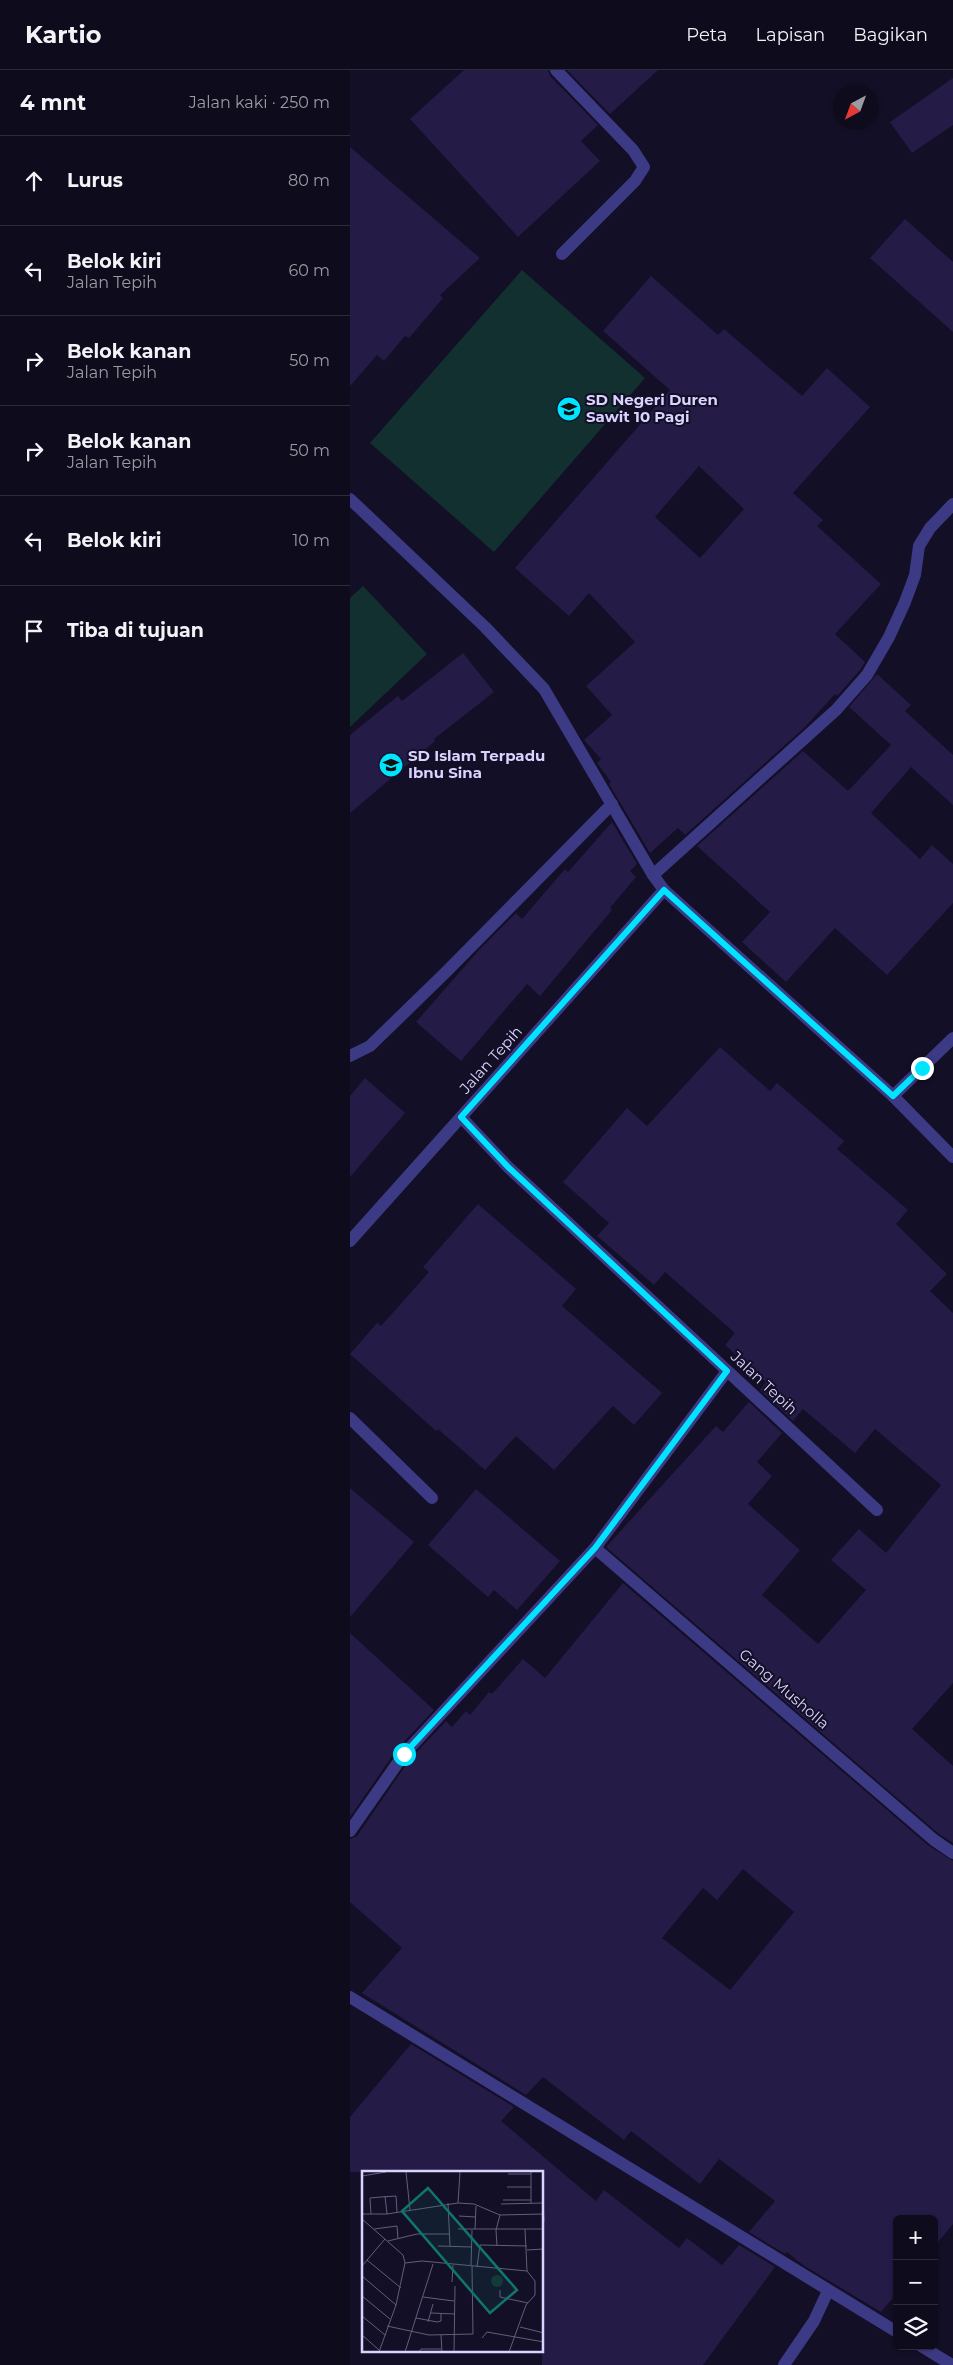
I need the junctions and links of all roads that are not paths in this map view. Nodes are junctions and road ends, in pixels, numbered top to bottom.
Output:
1 (556, 70) edge
2 (562, 254) dead end
3 (350, 498) edge
4 (953, 504) edge
5 (612, 804) junction
6 (653, 875) junction
7 (664, 890) junction
8 (953, 1038) edge
9 (350, 1056) edge
10 (893, 1096) junction
11 (461, 1117) junction
12 (953, 1157) edge
13 (350, 1241) edge
14 (727, 1371) junction
15 (350, 1418) edge
16 (432, 1498) dead end
17 (877, 1510) dead end
18 (595, 1548) junction
19 (350, 1831) edge
20 (953, 1853) edge
21 (350, 1997) edge
22 (828, 2291) junction
23 (893, 2330) edge
24 (928, 2350) edge
25 (784, 2365) edge
26 (952, 2365) edge

1 - 2 street
3 - 5 street
4 - 6 street
5 - 6 street
5 - 9 street
6 - 7 street
7 - 10 street
7 - 11 street, Jalan Tepih
8 - 10 street
10 - 12 street
11 - 13 street
11 - 14 street, Jalan Tepih
14 - 17 street, Jalan Tepih
14 - 18 street
15 - 16 street
18 - 19 street
18 - 20 street, Gang Musholla
21 - 22 street
22 - 23 street
22 - 25 street
24 - 26 street

